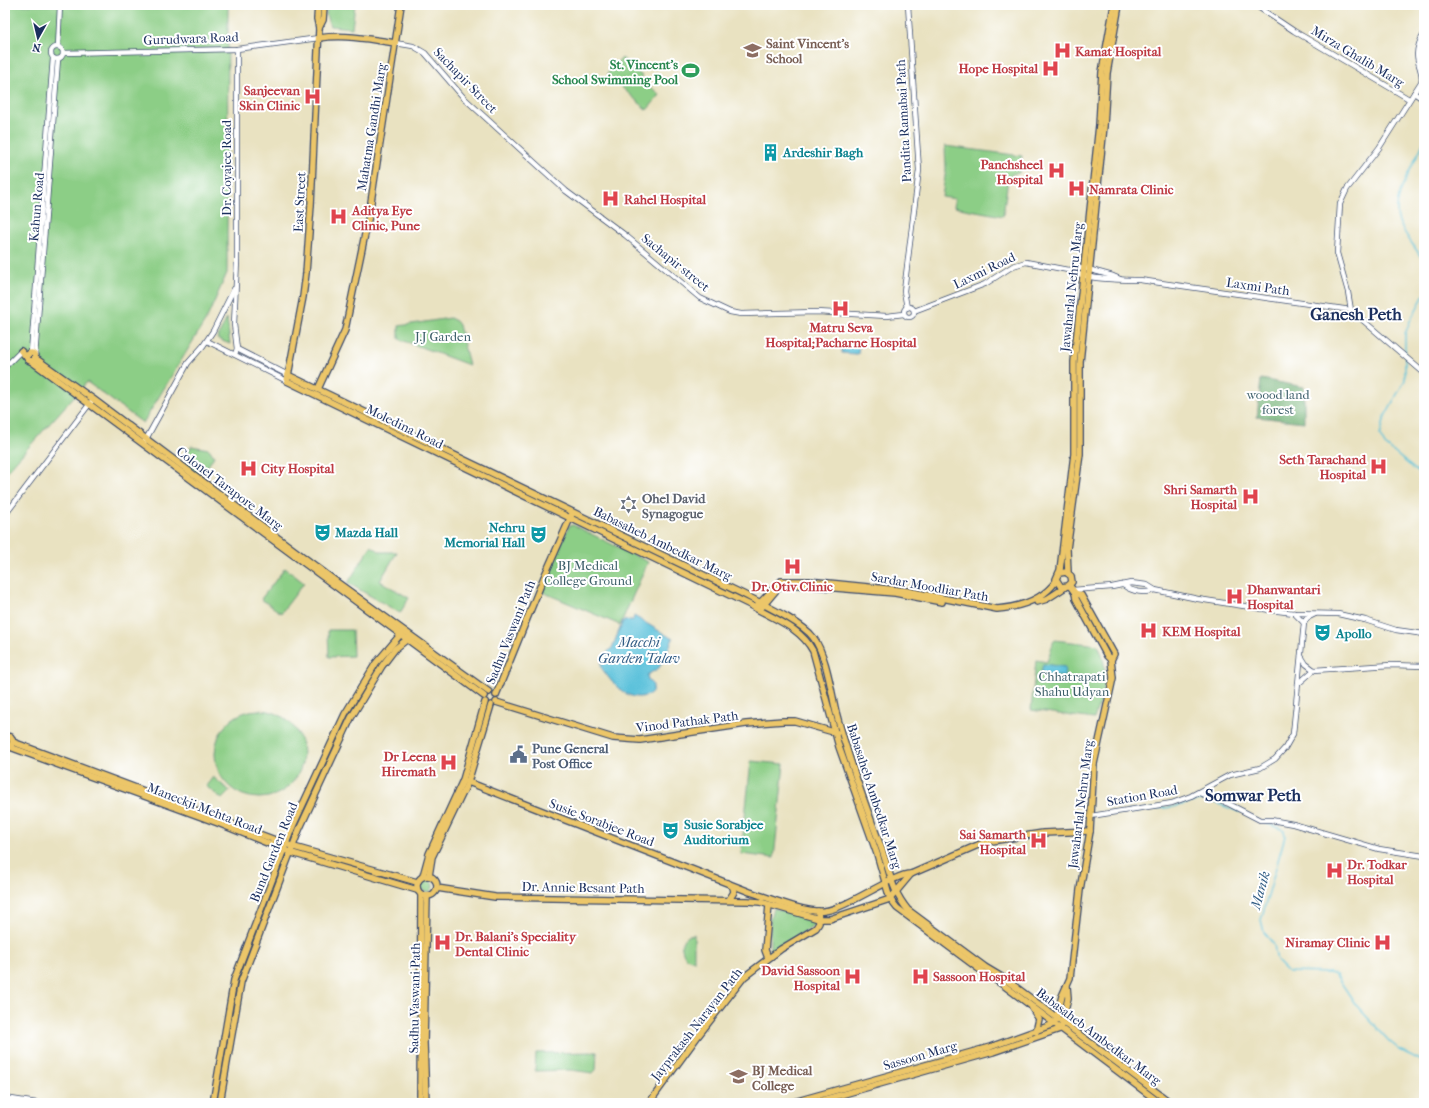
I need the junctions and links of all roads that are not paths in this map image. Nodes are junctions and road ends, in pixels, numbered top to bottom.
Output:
1 (60, 5) edge
2 (318, 5) edge
3 (324, 5) edge
4 (401, 5) edge
5 (908, 5) edge
6 (1117, 5) edge
7 (1255, 5) edge
8 (319, 28) junction
9 (1424, 34) edge
10 (319, 38) junction
11 (395, 43) junction
12 (58, 47) junction
13 (237, 49) junction
14 (63, 53) junction
15 (56, 59) junction
16 (1414, 93) junction
17 (1409, 99) junction
18 (1424, 100) edge
19 (514, 143) joint
20 (1086, 269) junction
21 (1068, 270) junction
22 (1085, 277) junction
23 (1120, 279) junction
24 (235, 287) junction
25 (907, 308) junction
26 (223, 310) junction
27 (1351, 310) junction
28 (914, 311) junction
29 (234, 314) junction
30 (904, 314) junction
31 (206, 341) junction
32 (203, 346) junction
33 (217, 347) junction
34 (21, 352) joint
35 (236, 352) junction
36 (32, 357) junction
37 (5, 367) edge
38 (1424, 373) edge
39 (287, 378) junction
40 (318, 389) junction
41 (92, 402) junction
42 (145, 442) junction
43 (570, 514) junction
44 (5, 515) edge
45 (1068, 572) junction
46 (1060, 573) junction
47 (1056, 581) junction
48 (1071, 589) junction
49 (1040, 599) junction
50 (761, 604) junction
51 (757, 609) junction
52 (1294, 613) junction
53 (1316, 613) junction
54 (1304, 623) junction
55 (402, 633) junction
56 (1424, 634) edge
57 (409, 637) junction
58 (1301, 656) junction
59 (1424, 666) edge
60 (1314, 670) junction
61 (1298, 684) junction
62 (493, 693) junction
63 (484, 699) junction
64 (494, 703) junction
65 (838, 732) junction
66 (5, 736) edge
67 (9, 746) edge
68 (466, 781) junction
69 (1198, 793) junction
70 (1091, 816) junction
71 (1090, 831) junction
72 (287, 844) junction
73 (294, 847) junction
74 (285, 850) junction
75 (292, 853) junction
76 (1424, 856) edge
77 (911, 874) junction
78 (426, 876) junction
79 (891, 881) junction
80 (417, 882) junction
81 (728, 883) junction
82 (885, 884) junction
83 (437, 888) junction
84 (422, 893) junction
85 (896, 893) junction
86 (890, 899) junction
87 (729, 900) junction
88 (769, 905) junction
89 (818, 911) junction
90 (818, 919) junction
91 (768, 958) junction
92 (1067, 986) junction
93 (1030, 1005) junction
94 (1057, 1018) junction
95 (1064, 1022) junction
96 (1054, 1024) junction
97 (1060, 1029) junction
98 (1036, 1032) junction
99 (5, 1098) edge
100 (426, 1101) edge
101 (37, 1103) edge
102 (213, 1103) edge
103 (220, 1103) edge
104 (420, 1103) edge
105 (648, 1103) edge
106 (790, 1103) edge
107 (812, 1103) edge
108 (1160, 1103) edge
109 (1171, 1103) edge

1 - 12 street
2 - 8 main road, East Street
3 - 8 main road, East Street
4 - 11 main road, Mahatma Gandhi Marg
5 - 25 street, Pandita Ramabai Path
6 - 20 main road, Jawaharlal Nehru Marg
7 - 17 street, Mirza Ghalib Marg
8 - 10 main road, East Street
9 - 16 street
10 - 11 main road
10 - 13 street, Gurudwara Road
10 - 39 main road, East Street
11 - 19 street, Sachapir Street
11 - 40 main road, Mahatma Gandhi Marg
12 - 14 street
12 - 15 street
13 - 14 street, Gurudwara Road
13 - 24 street, Dr. Coyajee Road
14 - 15 street
15 - 36 street, Kahun Road
16 - 17 street
16 - 18 street, Mirza Ghalib Marg
17 - 27 street
19 - 30 street, Sachapir street
20 - 21 street, Laxmi Road
20 - 22 main road, Jawaharlal Nehru Marg
20 - 23 street
21 - 22 street, Laxmi Path
21 - 28 street, Laxmi Road
22 - 23 street, Laxmi Path
22 - 45 main road, Jawaharlal Nehru Marg
22 - 46 main road, Jawaharlal Nehru Marg
23 - 27 street, Laxmi Path
24 - 26 street
24 - 29 street, Dr. Coyajee Road
25 - 28 street
25 - 30 street
26 - 29 street
26 - 31 street
27 - 38 street
28 - 30 street
29 - 35 street, Dr. Coyajee Road
31 - 32 street
31 - 33 street
32 - 33 street
32 - 42 street
33 - 35 street
34 - 36 main road
34 - 37 street
35 - 39 street
36 - 41 main road, Colonel Tarapore Marg
39 - 40 main road, Moledina Road
39 - 43 main road, Moledina Road
40 - 43 main road, Moledina Road
41 - 42 main road, Colonel Tarapore Marg
41 - 44 street
42 - 55 main road, Colonel Tarapore Marg
43 - 50 main road, Babasaheb Ambedkar Marg
43 - 51 main road, Babasaheb Ambedkar Marg
43 - 62 main road, Sadhu Vaswani Path
45 - 46 main road
45 - 48 main road, Jawaharlal Nehru Marg
46 - 47 main road, Jawaharlal Nehru Marg
47 - 48 main road
47 - 49 main road, Sardar Moodliar Path
48 - 49 main road, Sardar Moodliar Path
48 - 52 street, Sardar Moodliar Path
48 - 70 main road, Jawaharlal Nehru Marg
49 - 50 main road, Sardar Moodliar Path
50 - 51 main road, Sardar Moodliar Path
50 - 65 main road, Babasaheb Ambedkar Marg
51 - 65 main road, Babasaheb Ambedkar Marg
52 - 53 street, Sardar Moodliar Path
52 - 54 street
53 - 54 street
53 - 56 street, Sardar Moodliar Path
54 - 58 street, Station Road
55 - 57 main road
55 - 72 main road, Bund Garden Road
57 - 62 main road
57 - 63 main road
57 - 73 main road, Bund Garden Road
58 - 60 street
58 - 61 street, Station Road
59 - 60 street
60 - 61 street
61 - 69 street, Station Road
62 - 63 main road
62 - 64 main road, Sadhu Vaswani Path
63 - 64 main road, Vinod Pathak Path
63 - 68 main road
64 - 65 main road, Vinod Pathak Path
64 - 68 main road, Sadhu Vaswani Path
65 - 79 main road, Babasaheb Ambedkar Marg
65 - 82 main road, Babasaheb Ambedkar Marg
66 - 67 main road
67 - 72 main road, Maneckji Mehta Road
67 - 74 main road, Maneckji Mehta Road
68 - 78 main road, Sadhu Vaswani Path
68 - 81 main road, Susie Sorabjee Road
69 - 70 street, Station Road
69 - 76 street
70 - 71 main road, Jawaharlal Nehru Marg
71 - 77 main road
71 - 92 main road, Jawaharlal Nehru Marg
72 - 73 main road, Maneckji Mehta Road
72 - 74 main road, Bund Garden Road
73 - 75 main road, Bund Garden Road
73 - 80 main road, Maneckji Mehta Road
74 - 75 main road, Maneckji Mehta Road
74 - 102 main road, Bund Garden Road
75 - 84 main road, Maneckji Mehta Road
75 - 103 main road, Bund Garden Road
77 - 79 main road
77 - 85 main road
78 - 80 main road
78 - 83 main road
79 - 82 main road
79 - 85 main road, Babasaheb Ambedkar Marg
80 - 84 main road
81 - 87 main road
81 - 89 main road, Susie Sorabjee Road
82 - 86 main road, Babasaheb Ambedkar Marg
82 - 89 main road
83 - 84 main road
83 - 87 main road, Dr. Annie Besant Path
84 - 100 main road, Sadhu Vaswani Path
84 - 104 main road
85 - 86 main road
85 - 94 main road, Babasaheb Ambedkar Marg
86 - 90 main road
86 - 93 main road, Babasaheb Ambedkar Marg
87 - 88 main road, Dr. Annie Besant Path
88 - 90 main road, Dr. Annie Besant Path
88 - 91 main road
89 - 90 main road
90 - 91 main road, Jayprakash Narayan Path
91 - 105 main road, Jayprakash Narayan Path
92 - 94 main road
92 - 95 main road, Jawaharlal Nehru Marg
93 - 96 main road, Babasaheb Ambedkar Marg
93 - 98 main road
94 - 95 main road, Babasaheb Ambedkar Marg
94 - 96 main road
95 - 97 main road, Jawaharlal Nehru Marg
95 - 109 main road, Babasaheb Ambedkar Marg
96 - 97 main road, Babasaheb Ambedkar Marg
96 - 98 main road, Sassoon Marg
97 - 107 main road, Sassoon Marg
97 - 108 main road, Babasaheb Ambedkar Marg
98 - 106 main road, Sassoon Marg
99 - 101 street

